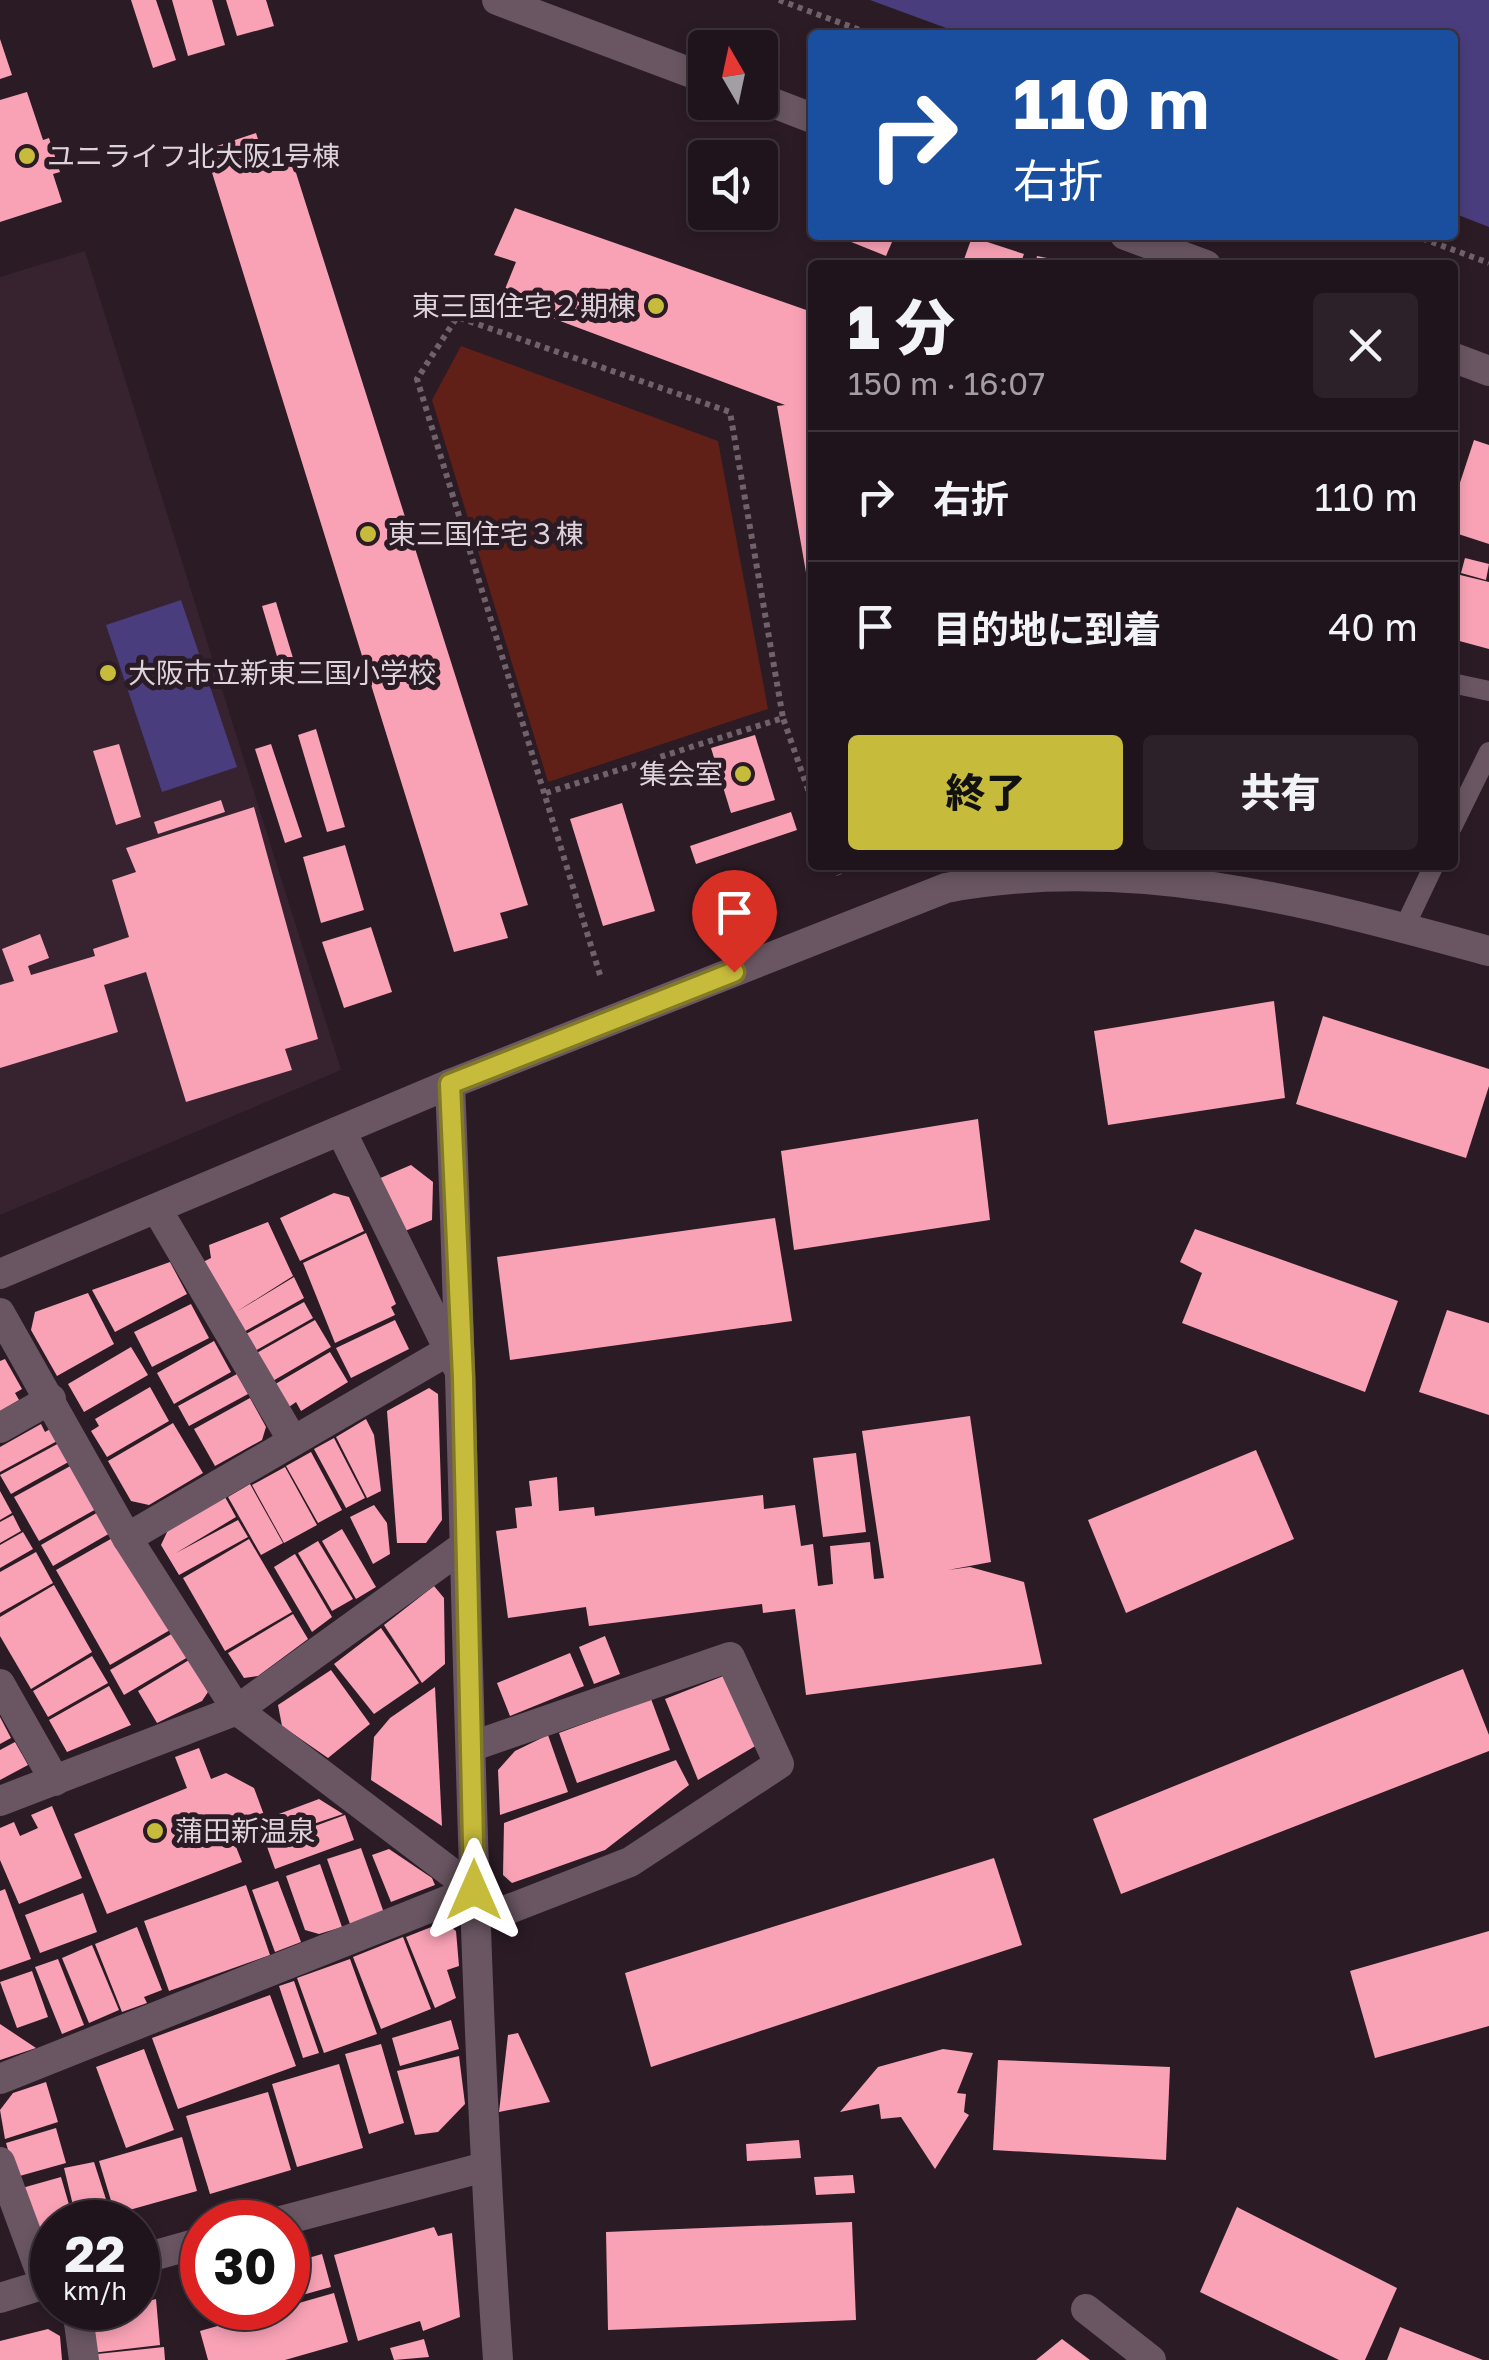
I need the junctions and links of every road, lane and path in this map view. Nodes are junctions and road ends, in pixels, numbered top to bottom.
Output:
1 (497, 0) edge
2 (779, 0) edge
3 (860, 30) edge
4 (688, 72) edge
5 (778, 105) edge
6 (808, 116) edge
7 (1139, 240) edge
8 (1427, 240) edge
9 (1193, 260) edge
10 (1489, 263) edge
11 (1458, 359) edge
12 (1489, 371) edge
13 (1458, 684) edge
14 (1489, 691) edge
15 (783, 718) junction
16 (1489, 752) edge
17 (808, 790) edge
18 (546, 793) junction
19 (1458, 815) edge
20 (836, 870) edge
21 (1432, 870) edge
22 (1006, 871) edge
23 (838, 875) dead end
24 (1404, 928) junction
25 (1489, 951) edge
26 (600, 975) dead end
27 (450, 1084) junction
28 (342, 1133) junction
29 (158, 1211) junction
30 (0, 1274) edge
31 (0, 1313) edge
32 (456, 1364) junction
33 (51, 1399) junction
34 (0, 1428) edge
35 (293, 1441) junction
36 (127, 1538) junction
37 (464, 1546) junction
38 (0, 1684) edge
39 (238, 1710) junction
40 (473, 1746) junction
41 (55, 1781) junction
42 (0, 1801) edge
43 (474, 1890) junction
44 (499, 1914) dead end
45 (0, 2079) edge
46 (0, 2162) edge
47 (484, 2167) junction
48 (310, 2213) edge
49 (30, 2236) edge
50 (30, 2291) edge
51 (0, 2298) edge
52 (1086, 2309) dead end
53 (80, 2330) edge
54 (84, 2360) edge
55 (498, 2360) edge
56 (1151, 2360) edge

1 - 4 street
2 - 3 path
5 - 6 street
7 - 9 street
8 - 10 path
11 - 12 street
13 - 14 lane
15 - 17 path
15 - 18 path
15 - 18 path
16 - 19 lane
18 - 26 path
20 - 23 path
21 - 24 lane
22 - 24 street
22 - 27 street
24 - 25 street
27 - 28 street
27 - 32 street
28 - 29 street
28 - 32 street
29 - 30 street
29 - 35 street
31 - 33 street
32 - 35 street
32 - 37 street
33 - 34 street
33 - 36 street
35 - 36 street
36 - 39 street
37 - 39 street
37 - 40 street
38 - 41 street
39 - 41 street
39 - 43 street
40 - 43 street
40 - 44 street
41 - 42 street
43 - 45 street
43 - 47 street
46 - 49 street
47 - 48 street
47 - 55 street
50 - 51 street
52 - 56 street
53 - 54 street

